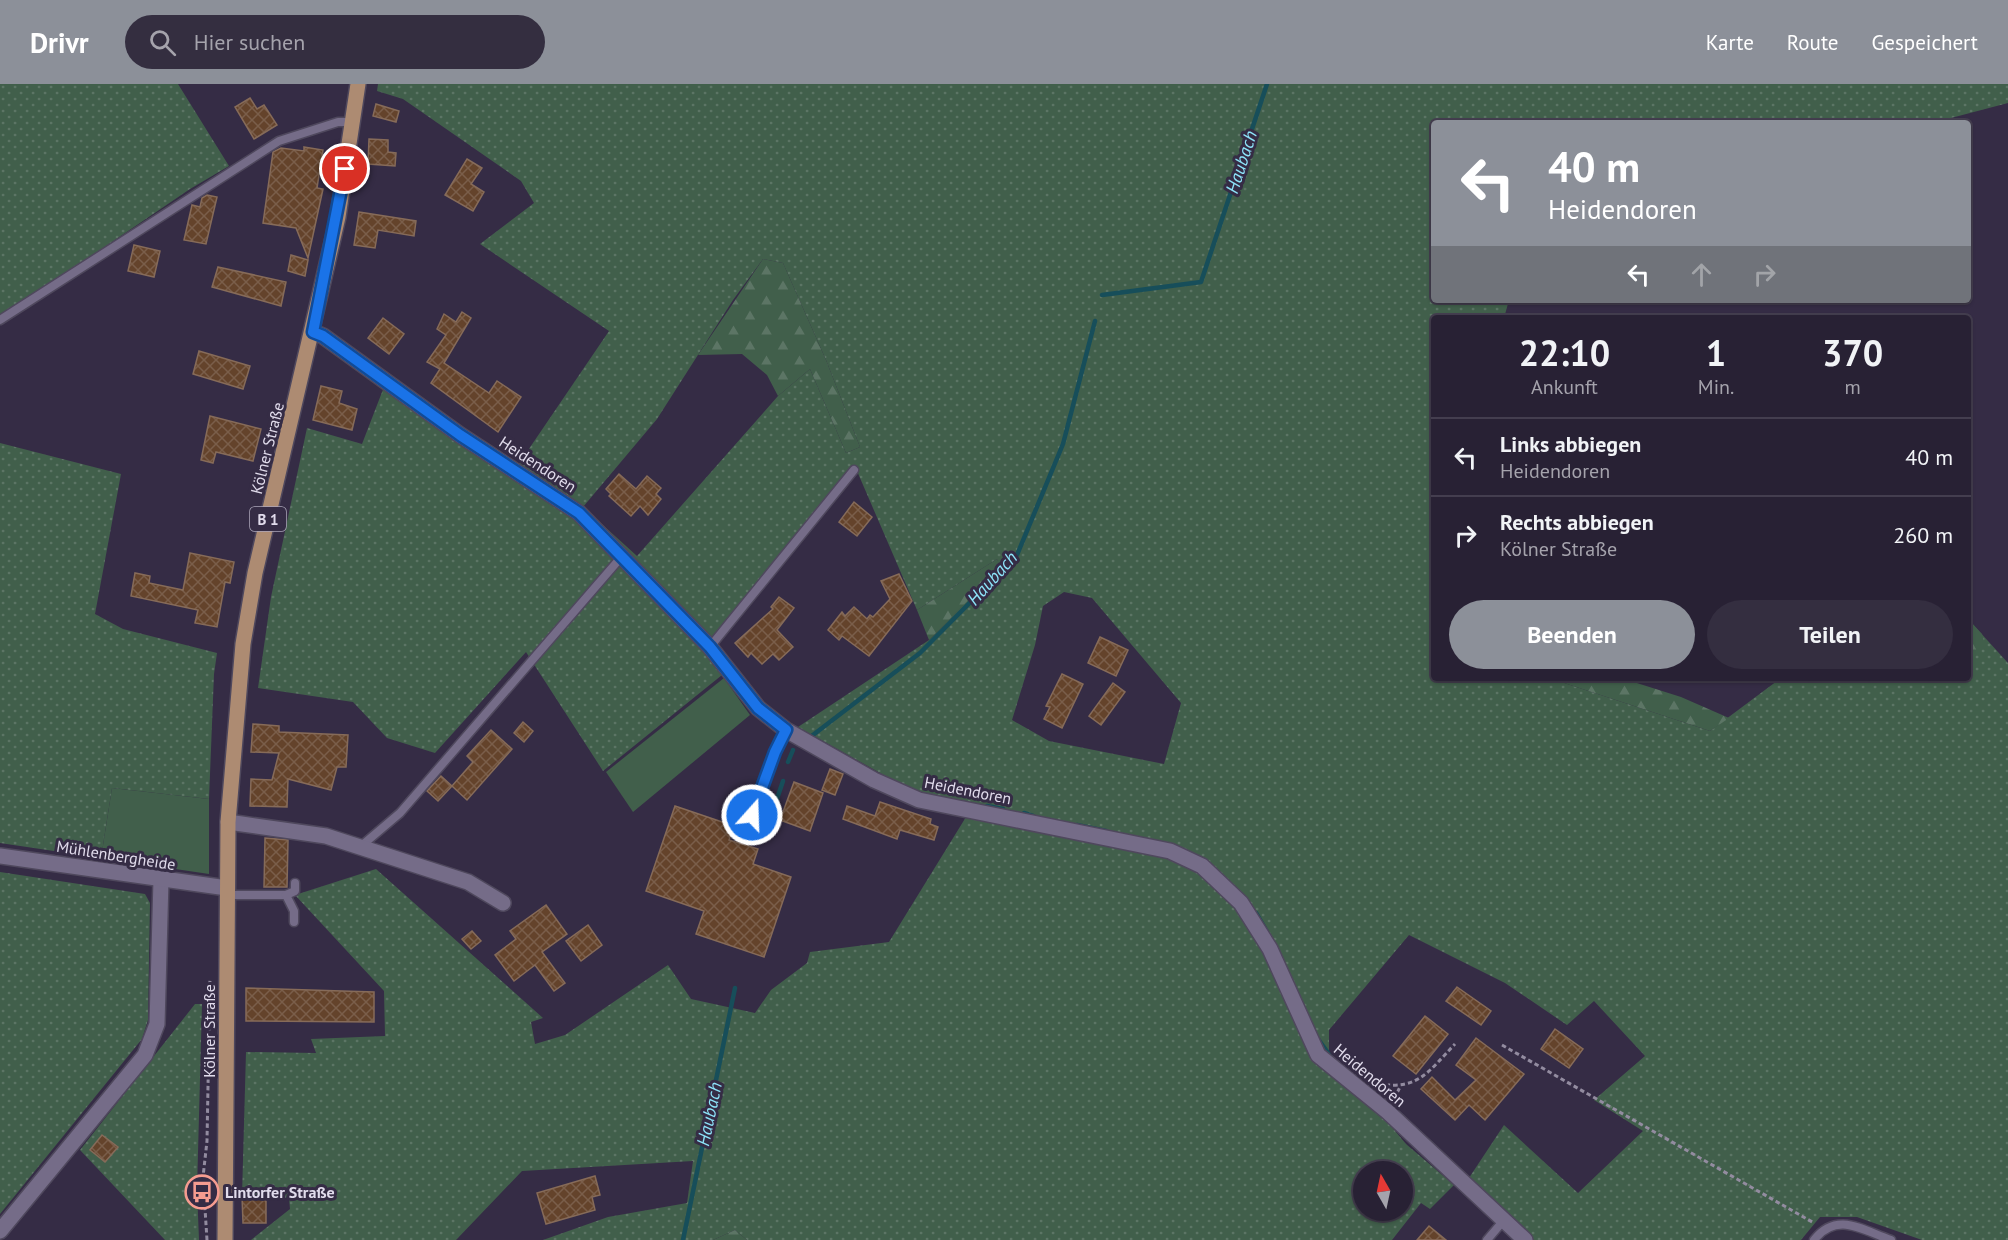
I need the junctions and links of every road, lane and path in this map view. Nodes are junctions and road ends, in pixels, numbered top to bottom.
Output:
1 (358, 84) edge
2 (353, 122) junction
3 (0, 320) edge
4 (313, 332) junction
5 (854, 470) dead end
6 (623, 555) junction
7 (710, 647) junction
8 (786, 730) junction
9 (752, 815) dead end
10 (228, 822) junction
11 (359, 847) junction
12 (0, 856) edge
13 (161, 880) junction
14 (296, 883) dead end
15 (227, 892) junction
16 (286, 895) junction
17 (503, 903) dead end
18 (294, 922) dead end
19 (210, 972) dead end
20 (1455, 1044) dead end
21 (1502, 1045) dead end
22 (1400, 1087) dead end
23 (1504, 1220) junction
24 (1824, 1227) junction
25 (0, 1231) edge
26 (207, 1240) edge
27 (225, 1240) edge
28 (1487, 1240) edge
29 (1525, 1240) edge
30 (1814, 1240) edge
31 (1891, 1240) edge

1 - 2 main road, Kölner Straße / B 1
2 - 3 lane
2 - 4 main road, Kölner Straße / B 1
4 - 6 street, Heidendoren
4 - 10 main road, Kölner Straße / B 1
5 - 7 lane
6 - 7 street, Heidendoren
6 - 11 lane
7 - 8 street, Heidendoren
8 - 9 lane
8 - 23 street, Heidendoren
10 - 11 street
10 - 15 main road, Kölner Straße / B 1
11 - 17 street
12 - 13 street, Mühlenbergheide
13 - 15 street, Mühlenbergheide
13 - 25 street
14 - 16 lane
15 - 16 lane
15 - 27 main road, Kölner Straße / B 1
16 - 18 lane
19 - 26 path
20 - 22 path
21 - 24 path
23 - 28 lane
23 - 29 street, Heidendoren
24 - 30 lane
24 - 31 lane

